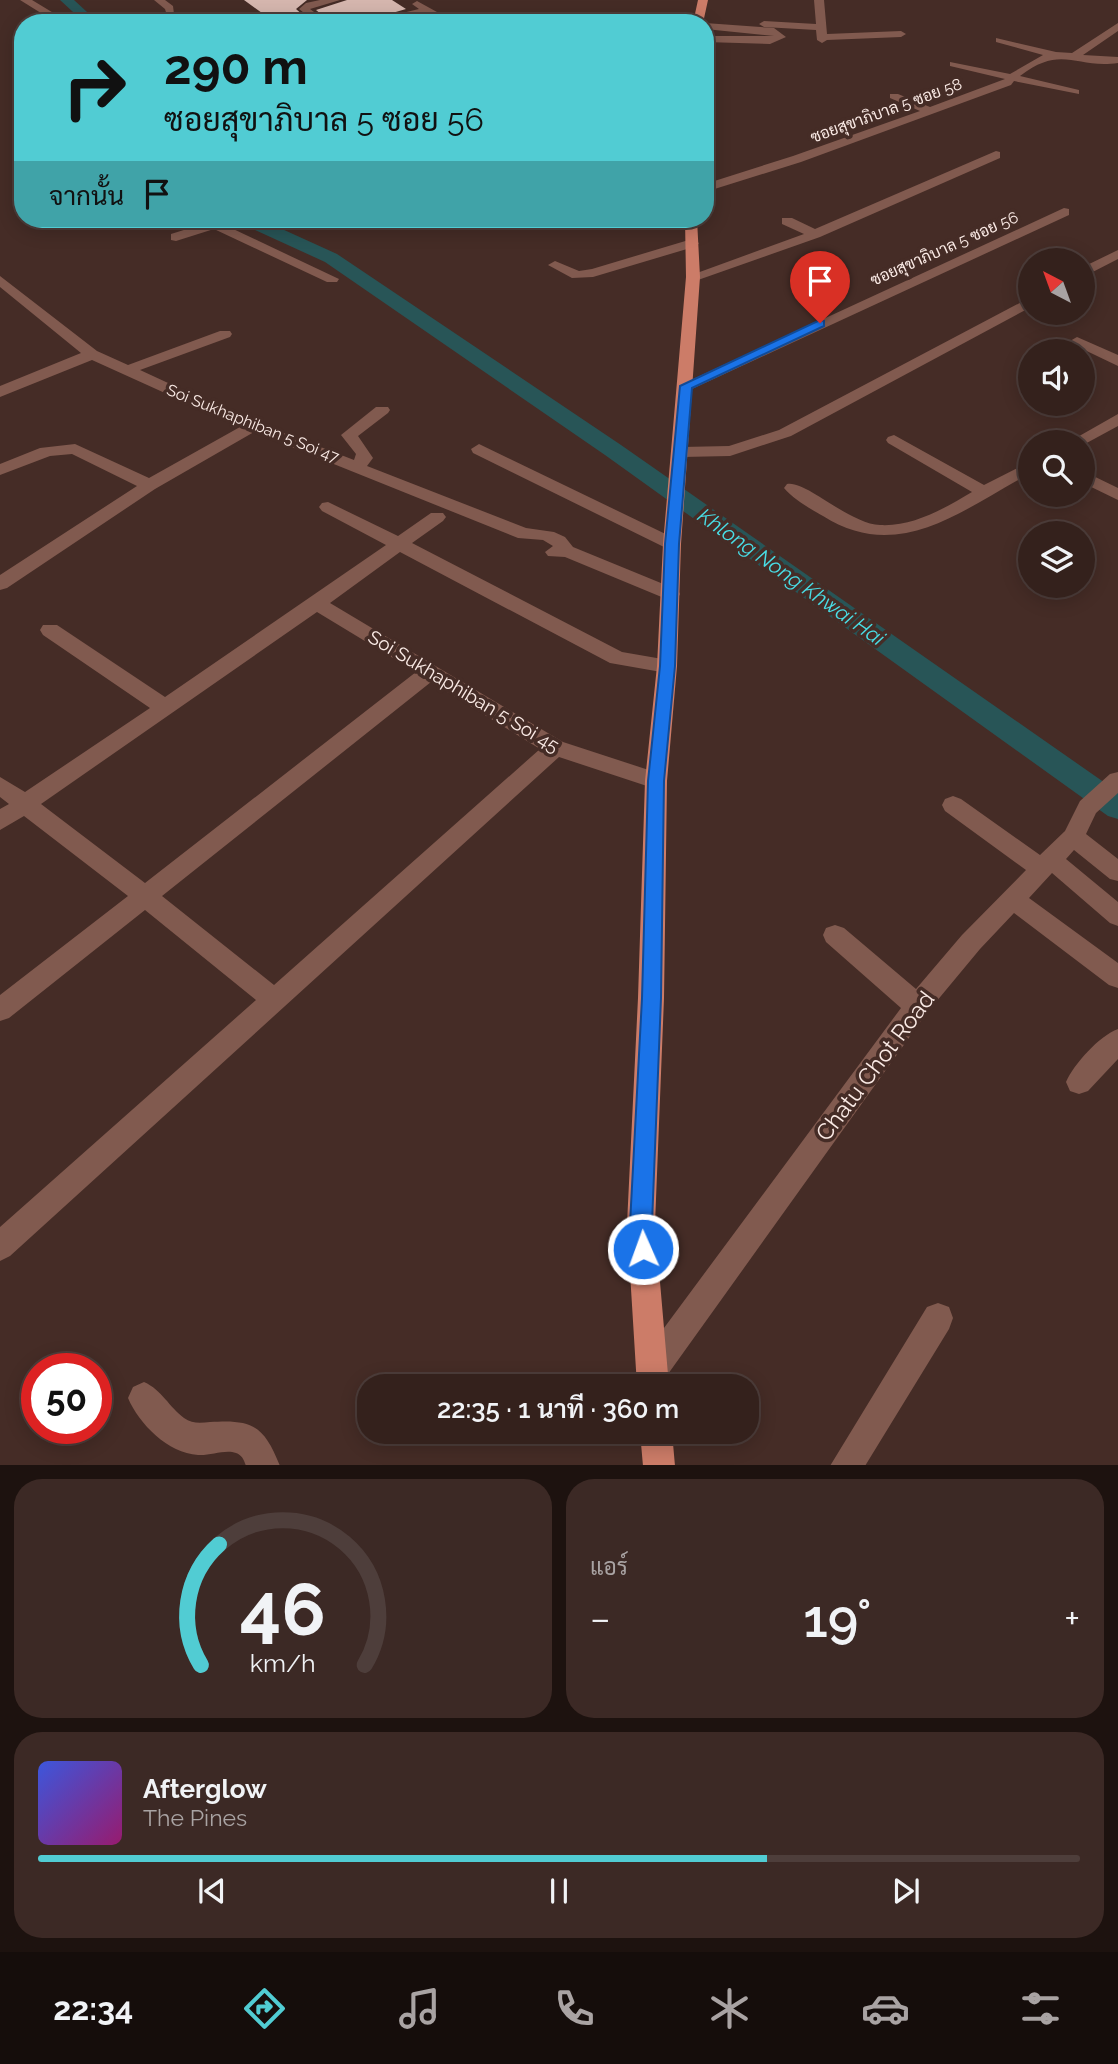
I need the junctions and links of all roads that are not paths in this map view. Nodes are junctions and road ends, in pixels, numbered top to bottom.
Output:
1 (25, 0) edge
2 (159, 0) edge
3 (335, 0) edge
4 (410, 0) edge
5 (819, 0) edge
6 (428, 10) junction
7 (49, 14) edge
8 (171, 14) edge
9 (311, 14) edge
10 (409, 14) edge
11 (436, 14) edge
12 (714, 24) edge
13 (714, 25) edge
14 (1118, 26) edge
15 (727, 27) junction
16 (821, 32) junction
17 (901, 34) dead end
18 (714, 39) edge
19 (727, 40) junction
20 (1000, 40) dead end
21 (1092, 46) junction
22 (1118, 49) edge
23 (822, 50) dead end
24 (1055, 55) junction
25 (1071, 57) junction
26 (1118, 60) edge
27 (954, 64) dead end
28 (1011, 77) junction
29 (1075, 92) dead end
30 (894, 96) dead end
31 (930, 111) junction
32 (996, 155) dead end
33 (714, 184) edge
34 (1064, 212) dead end
35 (787, 221) dead end
36 (195, 228) edge
37 (221, 228) edge
38 (691, 228) edge
39 (815, 234) junction
40 (176, 237) dead end
41 (692, 243) junction
42 (1118, 254) edge
43 (555, 265) dead end
44 (1096, 266) edge
45 (693, 277) junction
46 (332, 279) dead end
47 (0, 280) edge
48 (1018, 308) edge
49 (225, 334) dead end
50 (1095, 350) edge
51 (93, 354) junction
52 (1118, 361) edge
53 (130, 369) junction
54 (686, 386) junction
55 (0, 392) edge
56 (382, 410) dead end
57 (1118, 419) edge
58 (253, 426) junction
59 (1095, 432) edge
60 (894, 440) dead end
61 (479, 449) dead end
62 (682, 452) junction
63 (358, 466) junction
64 (0, 470) edge
65 (1018, 473) edge
66 (1095, 483) edge
67 (149, 485) junction
68 (793, 488) dead end
69 (984, 492) junction
70 (1118, 495) edge
71 (328, 507) dead end
72 (436, 517) dead end
73 (672, 544) junction
74 (399, 545) junction
75 (0, 584) edge
76 (671, 594) junction
77 (317, 603) junction
78 (50, 631) dead end
79 (667, 666) junction
80 (430, 672) junction
81 (164, 707) junction
82 (555, 748) junction
83 (656, 781) junction
84 (1117, 781) edge
85 (0, 785) edge
86 (24, 804) junction
87 (953, 805) dead end
88 (0, 821) edge
89 (1073, 837) junction
90 (1045, 863) junction
91 (1118, 872) edge
92 (145, 896) junction
93 (1012, 899) junction
94 (1118, 916) edge
95 (835, 935) dead end
96 (1118, 977) edge
97 (274, 1000) junction
98 (917, 1006) junction
99 (0, 1010) edge
100 (1118, 1041) edge
101 (1079, 1083) dead end
102 (0, 1245) edge
103 (938, 1318) dead end
104 (652, 1374) edge
105 (655, 1374) edge
106 (144, 1398) dead end
107 (657, 1444) edge
108 (264, 1465) edge
109 (659, 1465) edge
110 (846, 1465) edge

1 - 7 street
2 - 8 street
3 - 9 street
4 - 6 street
5 - 16 street
6 - 10 street
6 - 11 street
12 - 16 street
13 - 15 street
14 - 21 street
15 - 19 street
15 - 19 street
16 - 17 street
16 - 23 street
18 - 19 street
20 - 24 street
21 - 22 street
21 - 25 street
24 - 25 street
24 - 28 street, ซอยสุขาภิบาล 5 ซอย 58
25 - 26 street
27 - 28 street
28 - 29 street
28 - 31 street, ซอยสุขาภิบาล 5 ซอย 58
30 - 31 street
31 - 33 street, ซอยสุขาภิบาล 5 ซอย 58
32 - 39 street
34 - 54 street, ซอยสุขาภิบาล 5 ซอย 56
35 - 39 street
36 - 40 street
37 - 46 street
38 - 41 main road
39 - 45 street
41 - 43 street
41 - 45 main road
42 - 44 street
45 - 54 main road
47 - 51 street, Soi Sukhaphiban 5 Soi 47
48 - 62 street
49 - 53 street
50 - 52 street
51 - 53 street, Soi Sukhaphiban 5 Soi 47
51 - 55 street
53 - 58 street, Soi Sukhaphiban 5 Soi 47
54 - 62 main road
56 - 63 street
57 - 59 street
58 - 63 street, Soi Sukhaphiban 5 Soi 47
58 - 67 street
60 - 69 street
61 - 73 street
62 - 73 main road
63 - 76 street, Soi Sukhaphiban 5 Soi 47
64 - 67 street
65 - 69 street
66 - 70 street
67 - 75 street
68 - 69 street
71 - 74 street
72 - 74 street
73 - 76 main road
74 - 77 street
74 - 79 street
76 - 79 main road
77 - 80 street, Soi Sukhaphiban 5 Soi 45
77 - 81 street
78 - 81 street
79 - 83 main road
80 - 82 street, Soi Sukhaphiban 5 Soi 45
80 - 92 street
81 - 86 street
82 - 83 street, Soi Sukhaphiban 5 Soi 45
82 - 97 street
83 - 104 main road
84 - 89 street, Chatu Chot Road
85 - 86 street
86 - 88 street
86 - 92 street
87 - 90 street
89 - 90 street, Chatu Chot Road
89 - 91 street
90 - 93 street, Chatu Chot Road
90 - 94 street
92 - 97 street
92 - 99 street
93 - 96 street
93 - 98 street, Chatu Chot Road
95 - 98 street
97 - 102 street
98 - 105 street, Chatu Chot Road
100 - 101 street
103 - 110 street
106 - 108 street
107 - 109 main road

